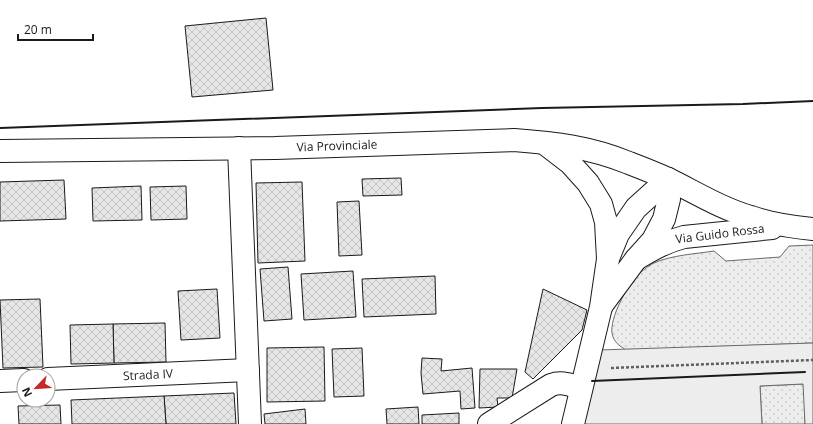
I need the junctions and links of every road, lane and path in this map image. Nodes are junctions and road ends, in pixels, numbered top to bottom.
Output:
1 (544, 142) junction
2 (239, 148) junction
3 (0, 152) edge
4 (668, 179) junction
5 (785, 227) junction
6 (813, 229) edge
7 (608, 259) junction
8 (636, 260) junction
9 (601, 307) junction
10 (813, 360) edge
11 (608, 368) dead end
12 (248, 370) junction
13 (56, 379) edge
14 (16, 380) edge
15 (0, 381) edge
16 (581, 388) junction
17 (250, 424) edge
18 (489, 424) edge
19 (573, 424) edge

1 - 2 street, Via Provinciale
1 - 4 street, Via Provinciale
1 - 7 street, Via Guido Rossa
2 - 3 street, Via Provinciale
2 - 12 street
4 - 5 street, Via Provinciale
4 - 7 street, Via Guido Rossa
4 - 8 street, Via Guido Rossa
5 - 6 street
5 - 8 street, Via Guido Rossa
7 - 9 street, Via Guido Rossa
8 - 9 street, Via Guido Rossa
9 - 16 street, Via Guido Rossa
10 - 11 path
12 - 13 street, Strada IV
12 - 17 street
14 - 15 street
16 - 18 street
16 - 19 street, Via Guido Rossa

